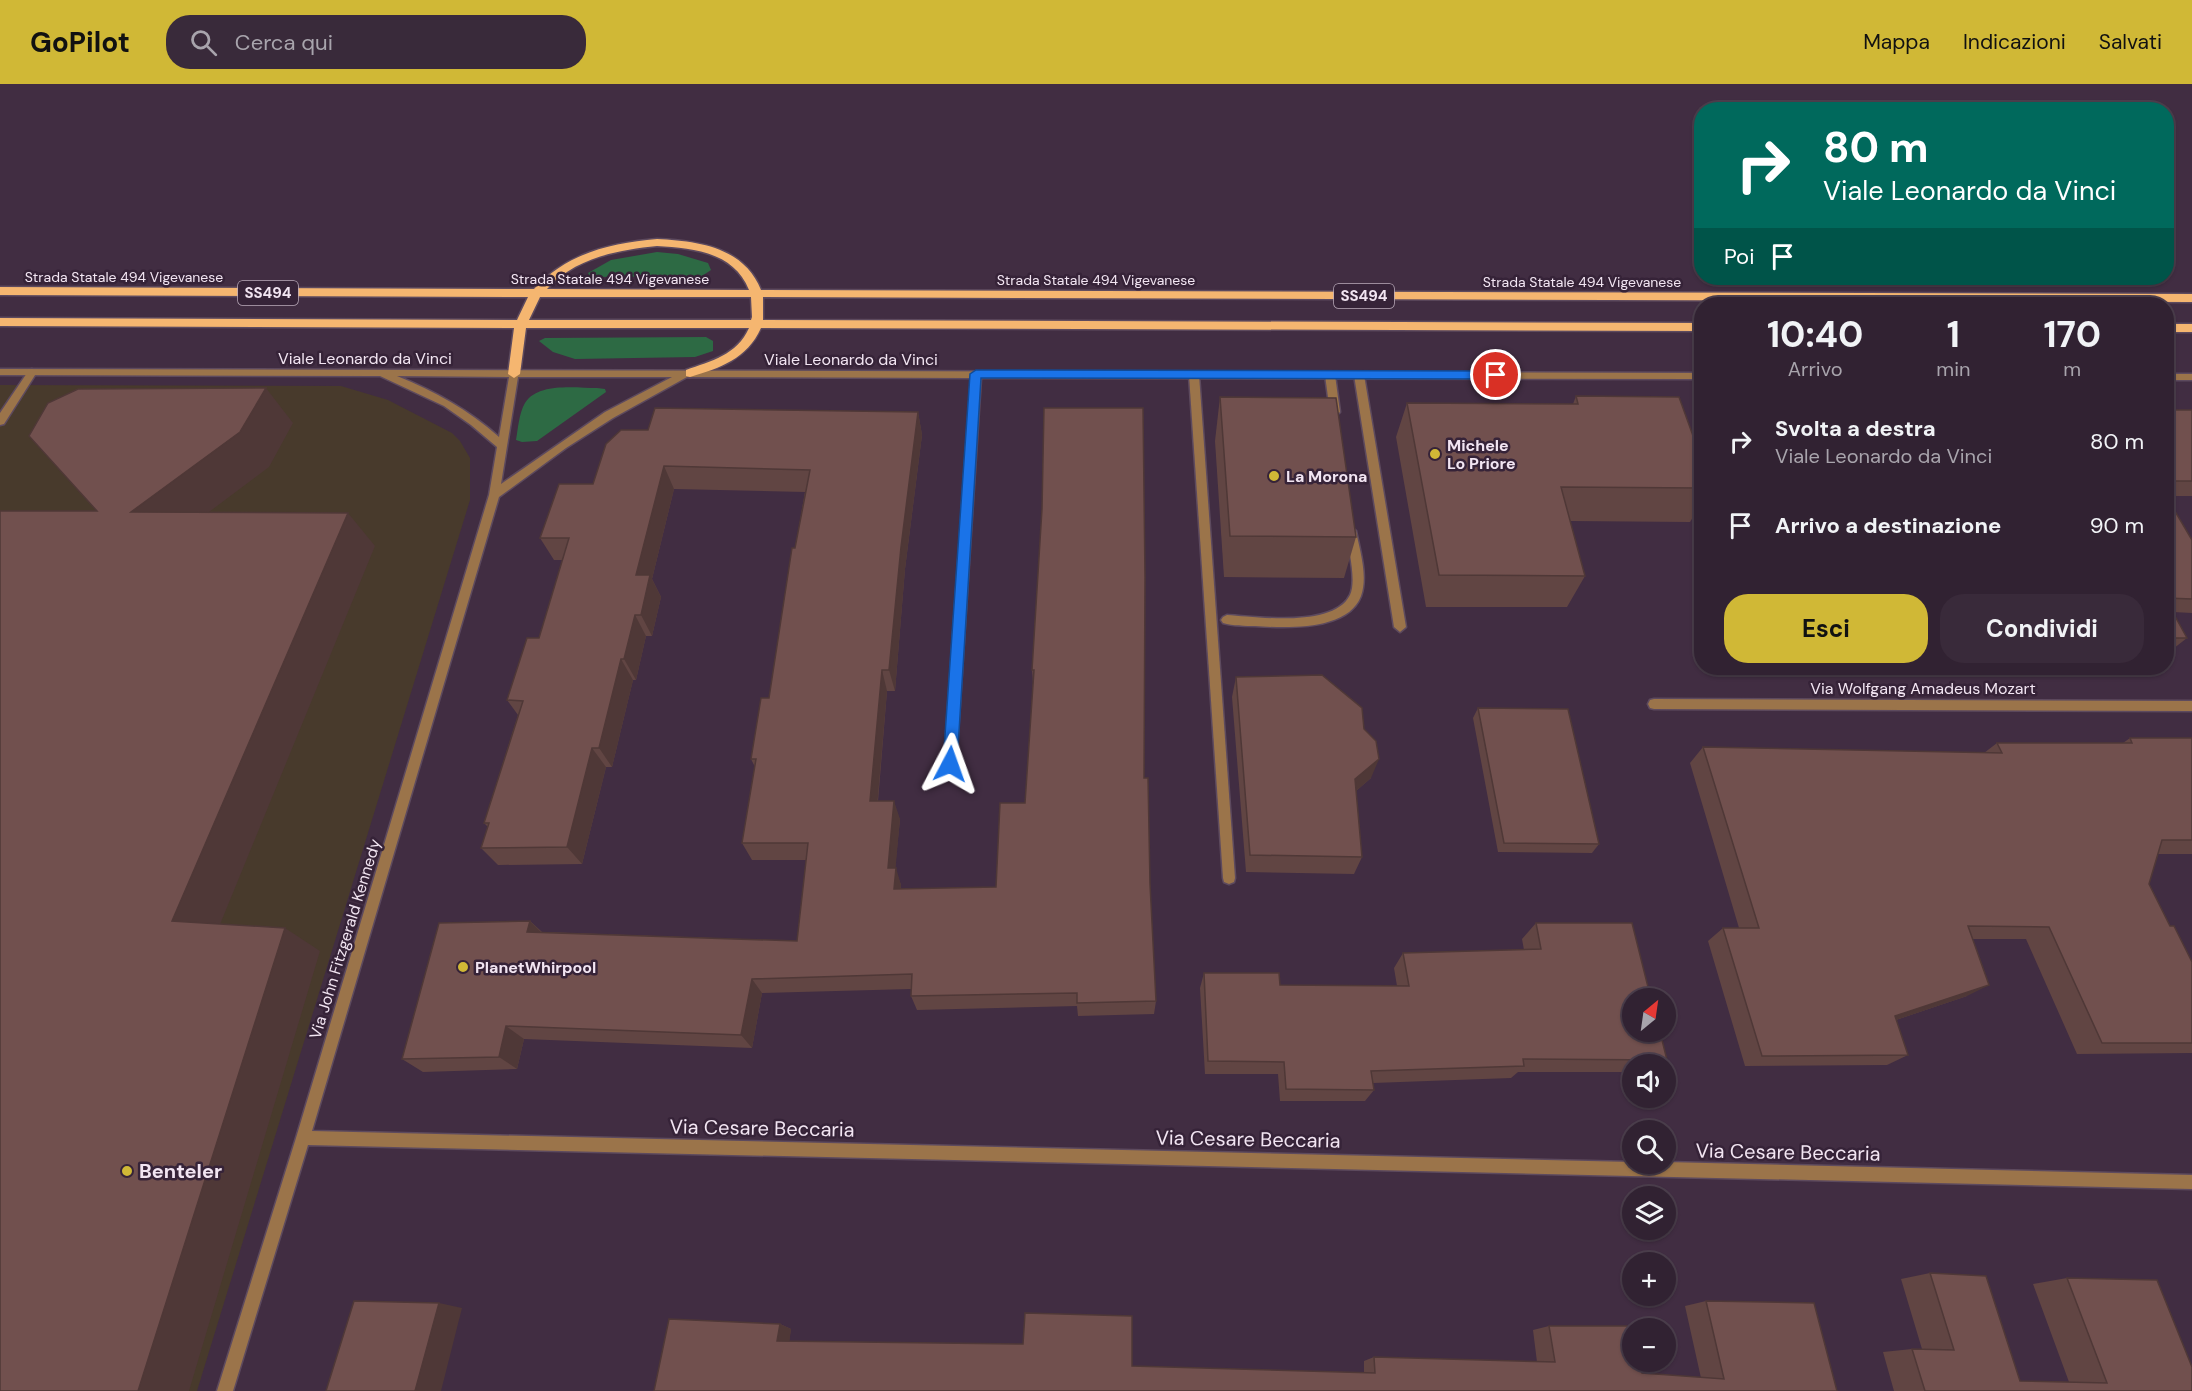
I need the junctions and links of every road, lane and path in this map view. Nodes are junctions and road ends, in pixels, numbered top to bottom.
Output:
1 (0, 291) edge
2 (535, 294) junction
3 (759, 295) junction
4 (1714, 297) edge
5 (2174, 298) edge
6 (2192, 298) edge
7 (0, 322) edge
8 (519, 324) junction
9 (757, 326) junction
10 (1694, 327) edge
11 (2174, 328) edge
12 (2192, 328) edge
13 (0, 372) edge
14 (32, 372) junction
15 (376, 373) junction
16 (690, 373) junction
17 (514, 374) junction
18 (976, 374) junction
19 (1194, 375) junction
20 (1330, 375) junction
21 (1359, 375) junction
22 (1694, 376) edge
23 (2174, 377) edge
24 (2192, 377) edge
25 (1336, 420) edge
26 (0, 421) edge
27 (502, 446) junction
28 (494, 495) junction
29 (1350, 521) edge
30 (1227, 620) dead end
31 (1400, 627) dead end
32 (1654, 704) dead end
33 (2192, 706) edge
34 (950, 764) dead end
35 (1229, 878) dead end
36 (303, 1138) junction
37 (2192, 1182) edge
38 (225, 1391) edge

1 - 2 main road, Strada Statale 494 Vigevanese / SS494
2 - 3 main road, Strada Statale 494 Vigevanese / SS494
2 - 3 main road
2 - 8 main road
3 - 4 main road, Strada Statale 494 Vigevanese / SS494
3 - 9 main road
5 - 6 main road, Strada Statale 494 Vigevanese / SS494
7 - 8 main road, SS494
8 - 9 main road, SS494
8 - 17 main road
9 - 10 main road, SS494
9 - 16 main road
11 - 12 main road
13 - 14 street, Viale Leonardo da Vinci
14 - 15 street, Viale Leonardo da Vinci
14 - 26 street
15 - 17 street, Viale Leonardo da Vinci
15 - 27 street
16 - 17 street, Viale Leonardo da Vinci
16 - 18 street, Viale Leonardo da Vinci
16 - 28 street
17 - 27 street, Via John Fitzgerald Kennedy
18 - 19 street, Viale Leonardo da Vinci
18 - 34 street
19 - 20 street, Viale Leonardo da Vinci
19 - 35 street
20 - 21 street, Viale Leonardo da Vinci
20 - 25 street
21 - 22 street, Viale Leonardo da Vinci
21 - 31 street
23 - 24 street
27 - 28 street, Via John Fitzgerald Kennedy
28 - 36 street, Via John Fitzgerald Kennedy
29 - 30 street
32 - 33 street, Via Wolfgang Amadeus Mozart
36 - 37 street, Via Cesare Beccaria
36 - 38 street, Via John Fitzgerald Kennedy

